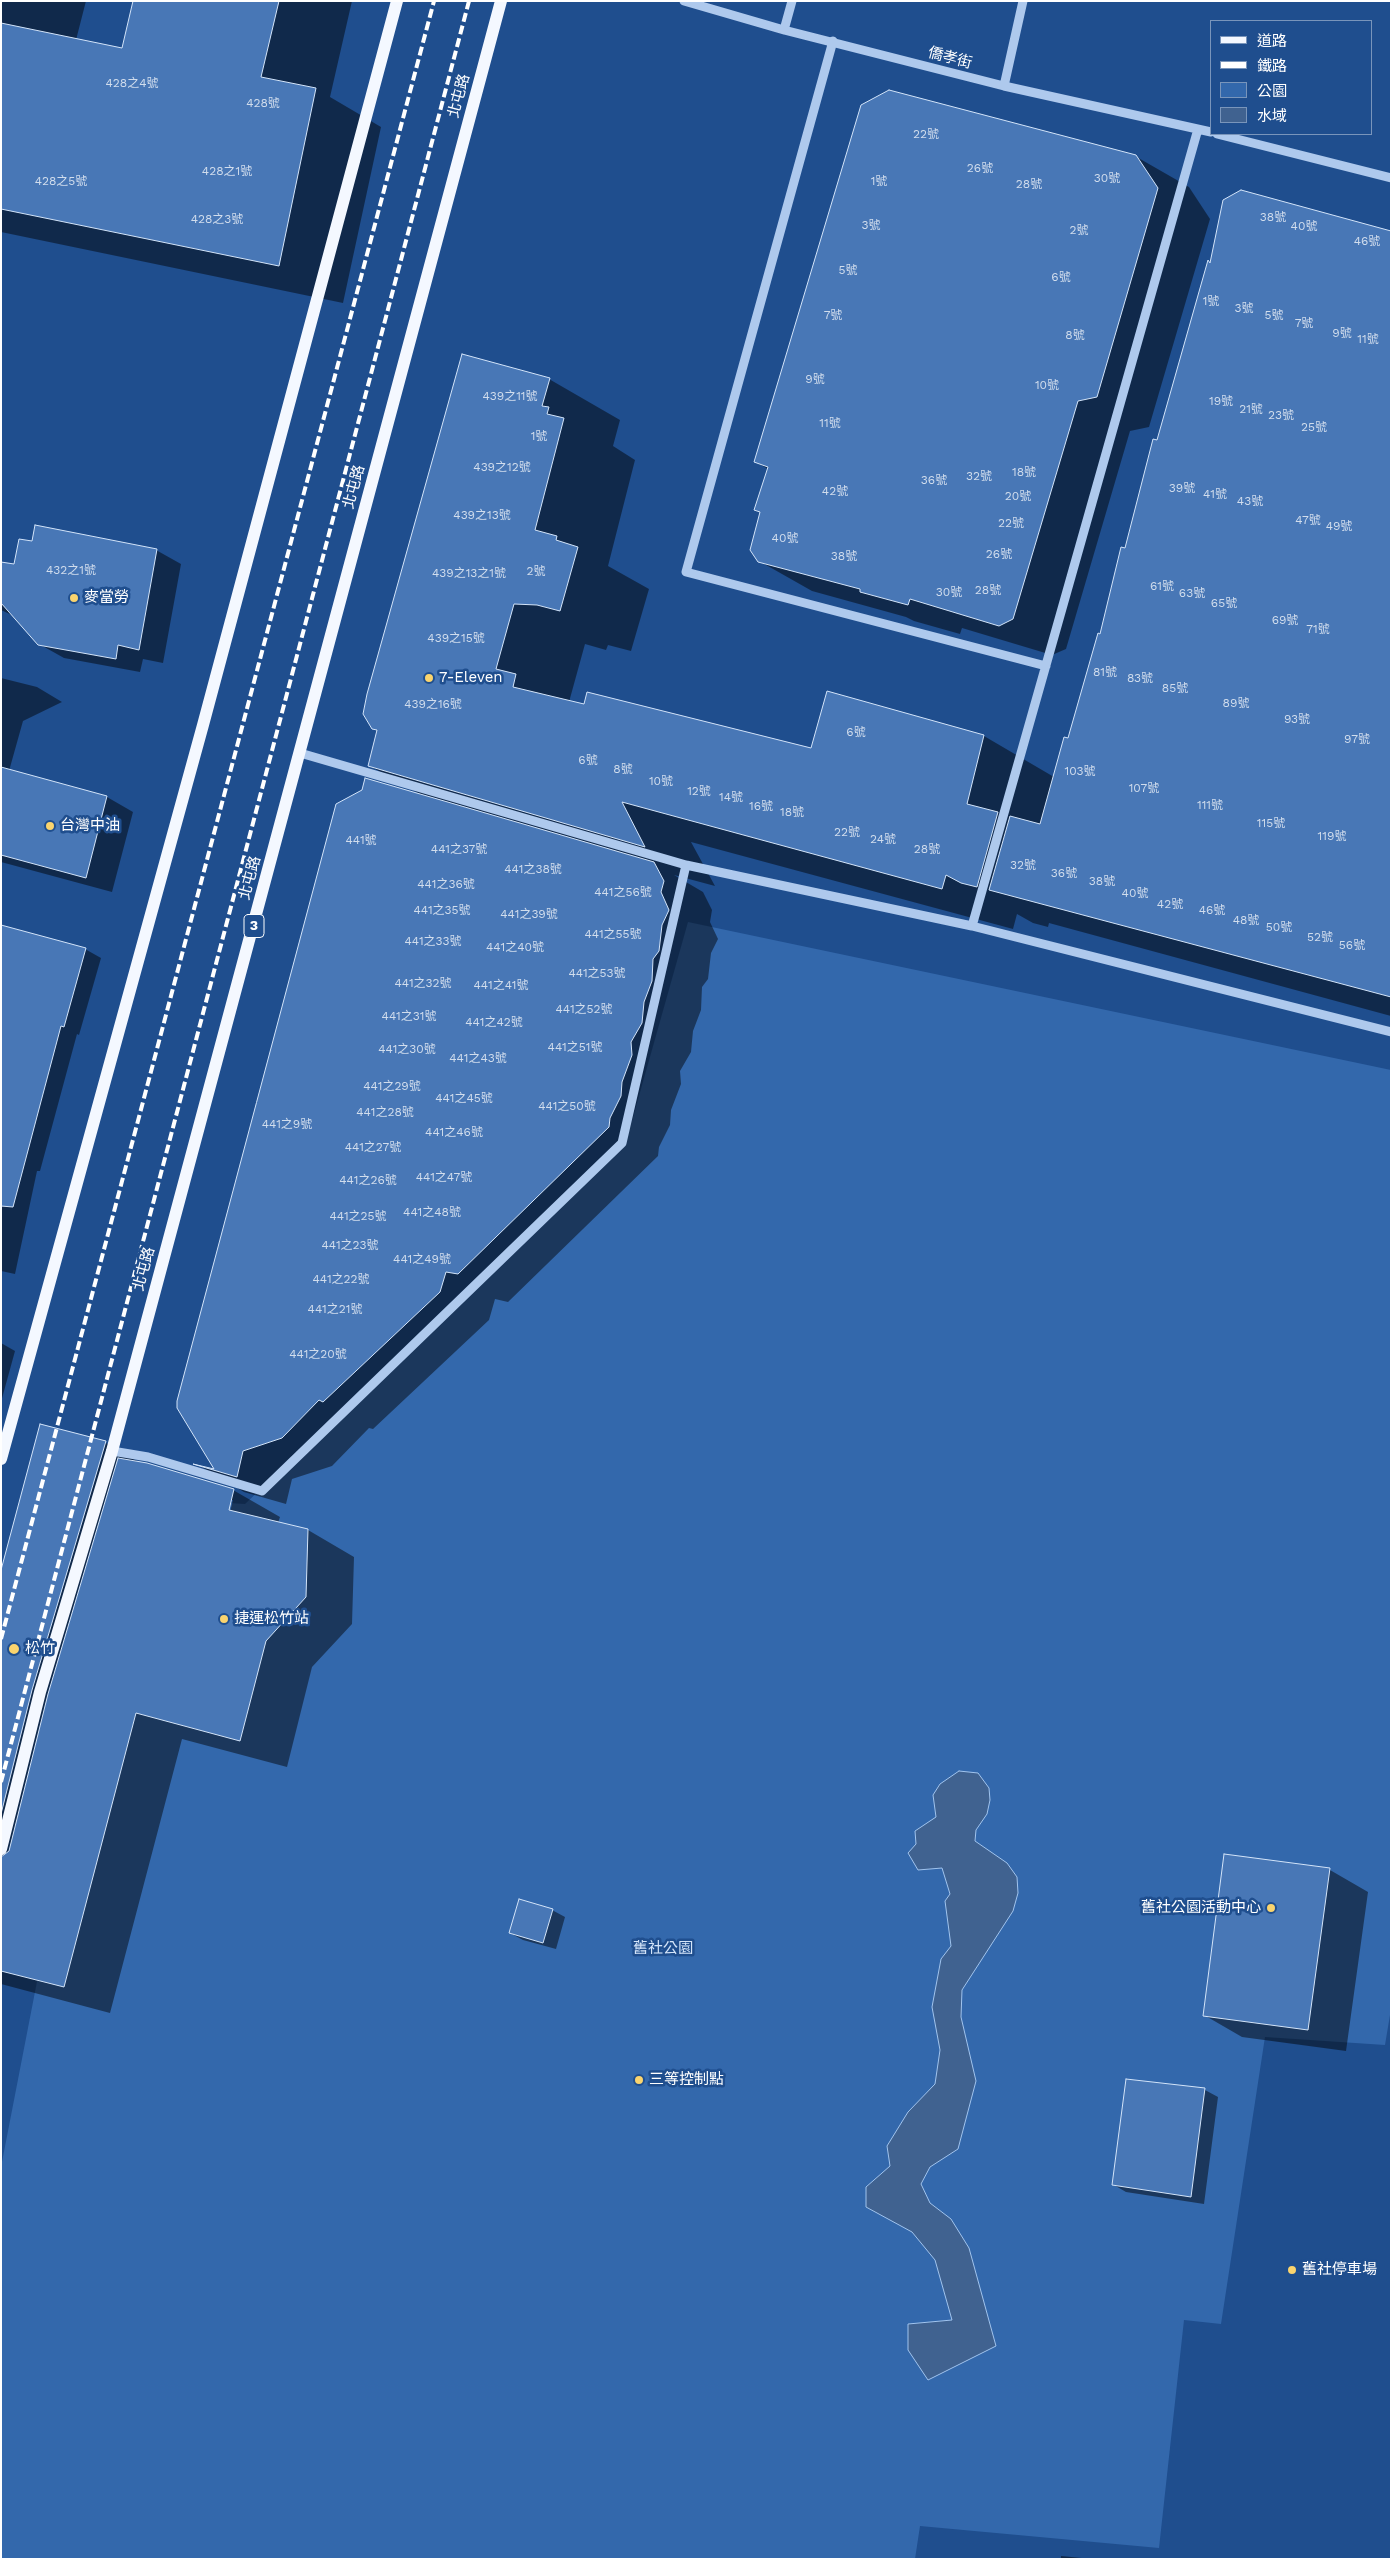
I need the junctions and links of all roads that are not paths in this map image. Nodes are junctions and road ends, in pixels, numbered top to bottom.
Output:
1 (397, 1) edge
2 (501, 1) edge
3 (684, 1) edge
4 (792, 1) edge
5 (1023, 1) edge
6 (784, 30) junction
7 (833, 41) junction
8 (1004, 86) junction
9 (1198, 129) junction
10 (1210, 132) edge
11 (1221, 135) edge
12 (1391, 178) edge
13 (1046, 666) junction
14 (300, 753) junction
15 (686, 865) junction
16 (972, 926) junction
17 (1391, 1032) edge
18 (112, 1451) junction
19 (1, 1458) edge
20 (1, 1849) edge

1 - 19 main road
2 - 14 main road, 北屯路 / 3
3 - 6 street, 僑孝街
4 - 6 street
5 - 8 street
6 - 7 street, 僑孝街
7 - 8 street, 僑孝街
7 - 13 street
8 - 9 street, 僑孝街
9 - 10 street, 僑孝街
9 - 13 street
11 - 12 street
13 - 16 street
14 - 15 street
14 - 18 main road, 北屯路 / 3
15 - 16 street
15 - 18 street
16 - 17 street
18 - 20 main road, 北屯路 / 3

